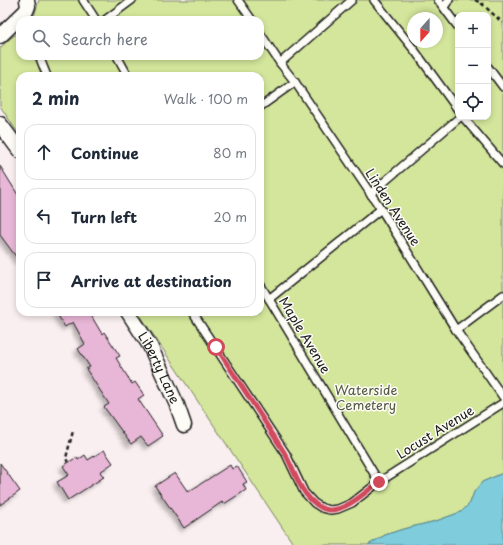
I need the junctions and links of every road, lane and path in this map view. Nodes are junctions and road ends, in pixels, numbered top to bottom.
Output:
1 (27, 0) edge
2 (83, 0) edge
3 (132, 0) edge
4 (238, 0) edge
5 (352, 0) edge
6 (374, 0) edge
7 (438, 0) edge
8 (449, 0) edge
9 (475, 0) edge
10 (444, 7) junction
11 (24, 16) edge
12 (93, 16) edge
13 (110, 16) edge
14 (249, 16) edge
15 (16, 23) edge
16 (455, 23) edge
17 (503, 23) edge
18 (0, 36) edge
19 (264, 39) edge
20 (41, 60) edge
21 (119, 60) edge
22 (280, 63) junction
23 (491, 71) edge
24 (45, 72) edge
25 (126, 72) edge
26 (295, 82) junction
27 (503, 87) edge
28 (264, 104) edge
29 (455, 106) edge
30 (456, 120) edge
31 (466, 120) edge
32 (0, 124) edge
33 (16, 146) edge
34 (503, 164) edge
35 (370, 194) junction
36 (381, 209) junction
37 (264, 291) edge
38 (503, 295) edge
39 (269, 299) junction
40 (131, 316) edge
41 (195, 316) edge
42 (456, 330) junction
43 (503, 396) edge
44 (503, 403) edge
45 (184, 425) dead end
46 (73, 431) dead end
47 (68, 463) dead end
48 (379, 482) junction

1 - 11 street
2 - 12 lane
3 - 13 lane
4 - 14 lane
5 - 22 lane
6 - 29 lane
7 - 10 lane
8 - 10 lane
9 - 17 path
10 - 16 lane
15 - 18 street
19 - 22 lane, Linden Avenue
20 - 24 lane
21 - 25 lane
22 - 26 lane, Linden Avenue
23 - 27 lane
26 - 28 lane
26 - 35 lane, Linden Avenue
30 - 35 lane
31 - 34 lane
32 - 33 street
35 - 36 lane, Linden Avenue
36 - 39 lane
36 - 42 lane, Linden Avenue
37 - 39 lane, Maple Avenue
38 - 42 lane
39 - 48 lane, Maple Avenue
40 - 45 street, Liberty Lane
41 - 48 lane, Locust Avenue
42 - 43 lane, Linden Avenue
44 - 48 lane, Locust Avenue
46 - 47 path

